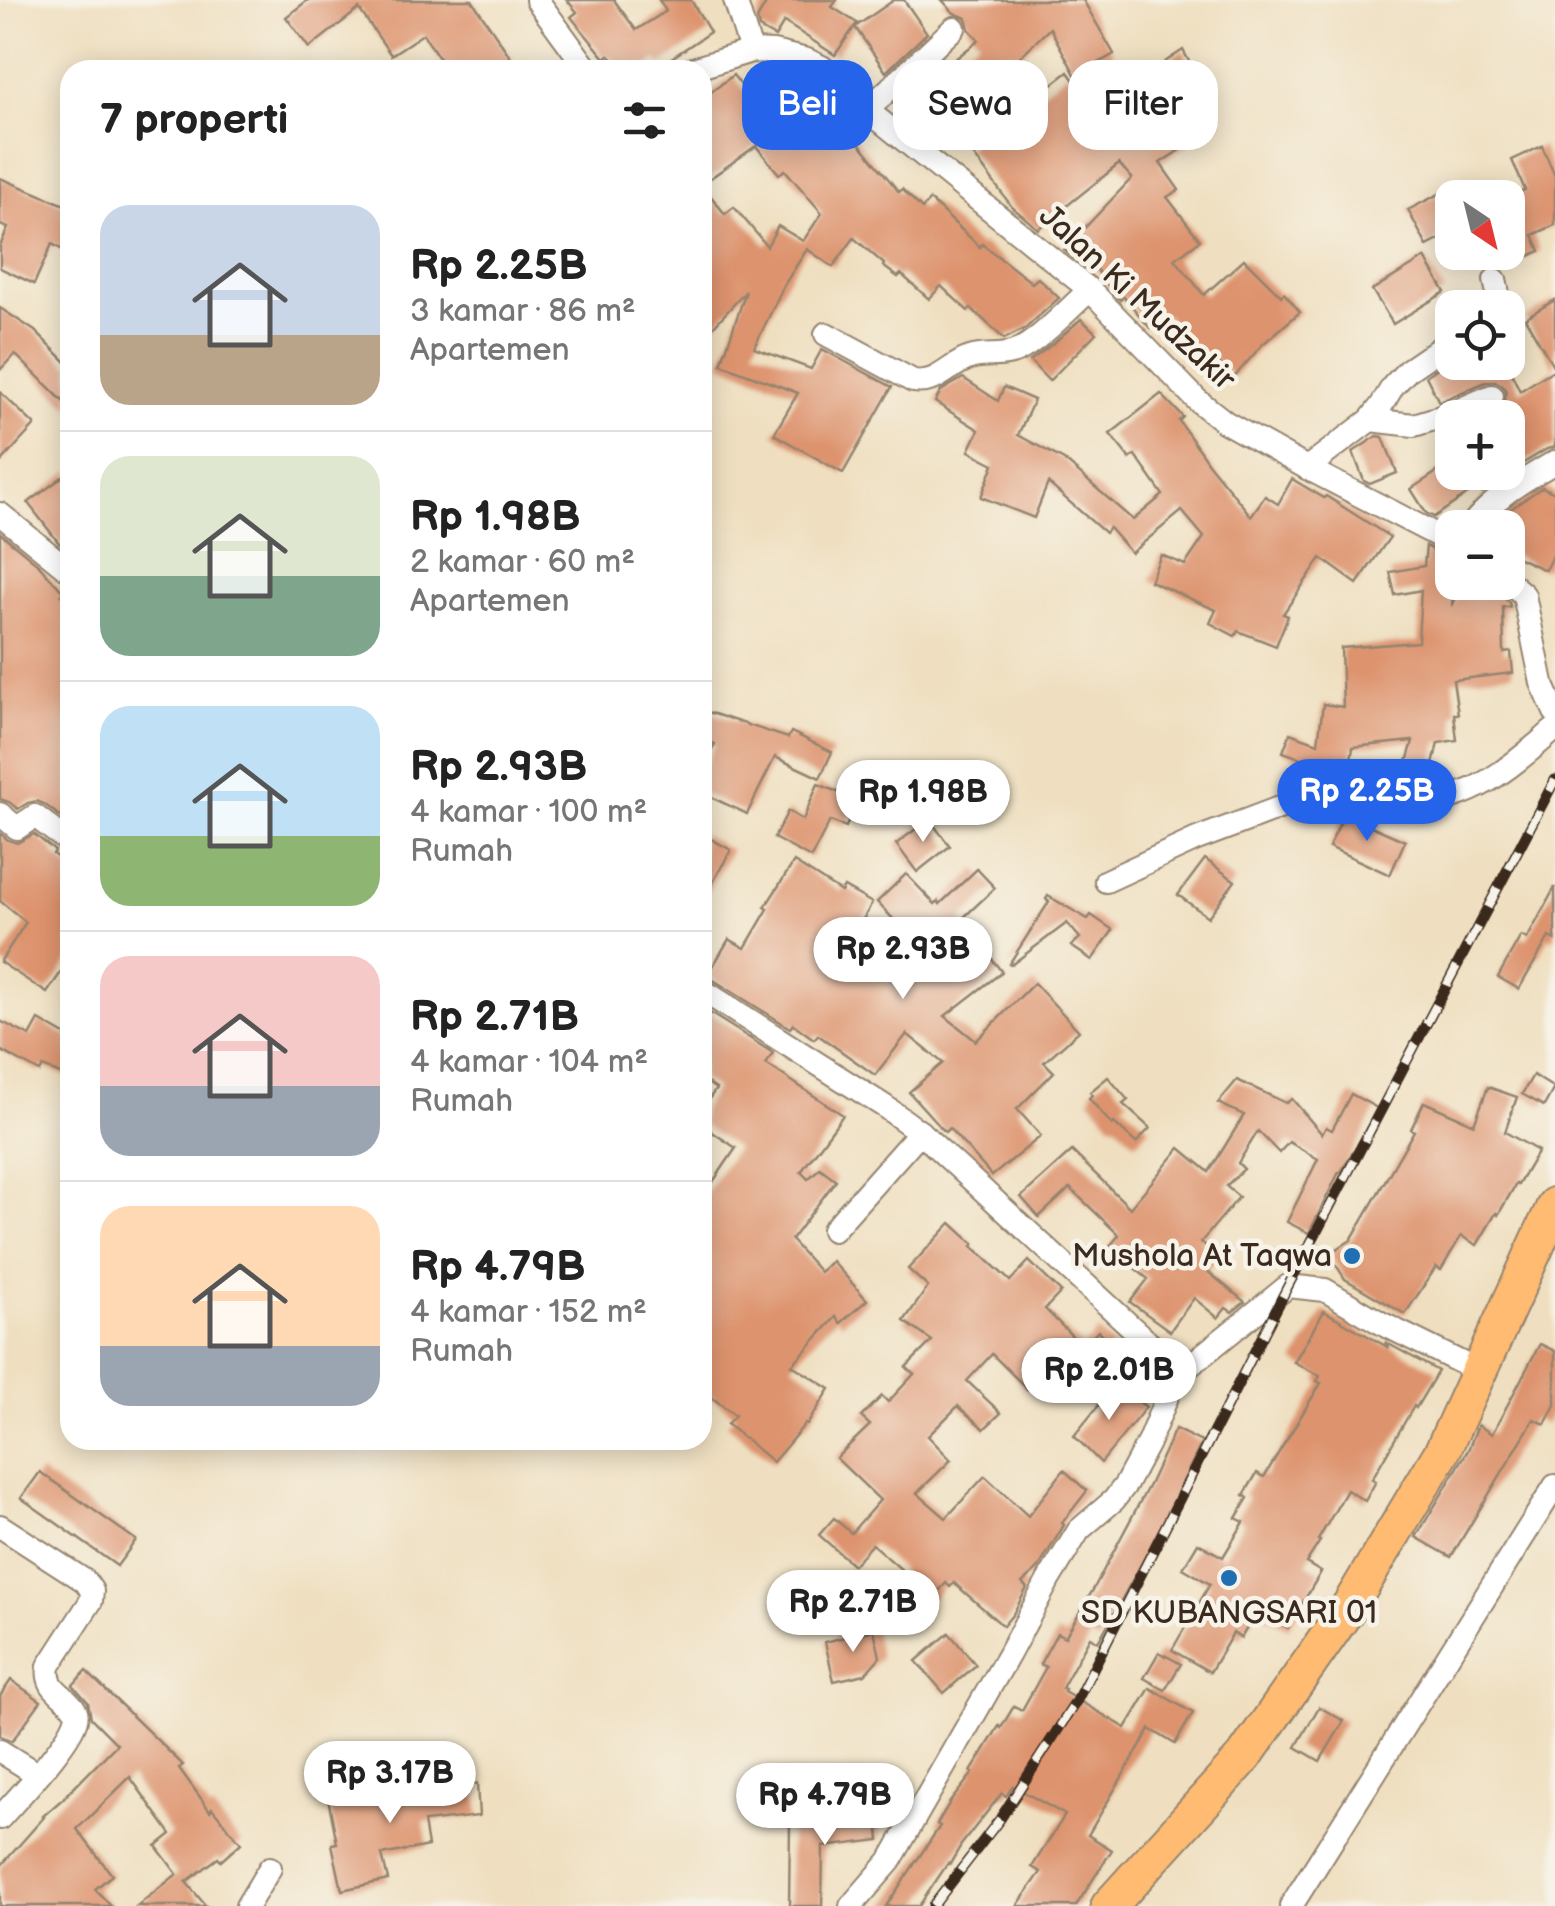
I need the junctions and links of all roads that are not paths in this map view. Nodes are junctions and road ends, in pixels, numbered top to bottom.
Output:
1 (537, 0) edge
2 (735, 0) edge
3 (954, 28) dead end
4 (751, 51) junction
5 (581, 60) edge
6 (807, 60) edge
7 (712, 63) edge
8 (873, 103) edge
9 (873, 116) edge
10 (1495, 280) dead end
11 (1090, 290) junction
12 (1497, 290) edge
13 (826, 334) dead end
14 (1435, 352) edge
15 (1492, 396) dead end
16 (1370, 420) junction
17 (1555, 462) edge
18 (1307, 468) junction
19 (1484, 510) edge
20 (0, 514) edge
21 (1435, 534) edge
22 (60, 563) edge
23 (1525, 600) edge
24 (1555, 712) edge
25 (1555, 729) edge
26 (0, 814) edge
27 (60, 835) edge
28 (1106, 881) dead end
29 (712, 996) edge
30 (920, 1132) junction
31 (1555, 1205) edge
32 (833, 1230) dead end
33 (1178, 1370) junction
34 (1480, 1372) junction
35 (1555, 1486) edge
36 (0, 1526) edge
37 (0, 1751) edge
38 (37, 1774) junction
39 (0, 1818) edge
40 (270, 1868) dead end
41 (248, 1906) edge
42 (852, 1906) edge
43 (1109, 1906) edge
44 (1292, 1906) edge

1 - 5 street
2 - 4 street
3 - 8 street
4 - 6 street, Jalan Ki Mudzakir
4 - 7 street, Jalan Ki Mudzakir
9 - 11 street, Jalan Ki Mudzakir
10 - 12 street
11 - 13 street
11 - 18 street, Jalan Ki Mudzakir
14 - 16 street
15 - 16 street
16 - 18 street
17 - 19 street
18 - 21 street, Jalan Ki Mudzakir
20 - 22 street
23 - 24 street
25 - 28 street
26 - 27 street
29 - 30 street
30 - 32 street
30 - 33 street
31 - 34 highway
33 - 34 street
33 - 42 street
34 - 43 highway
35 - 44 street
36 - 38 street
37 - 38 street
38 - 39 street
40 - 41 street

